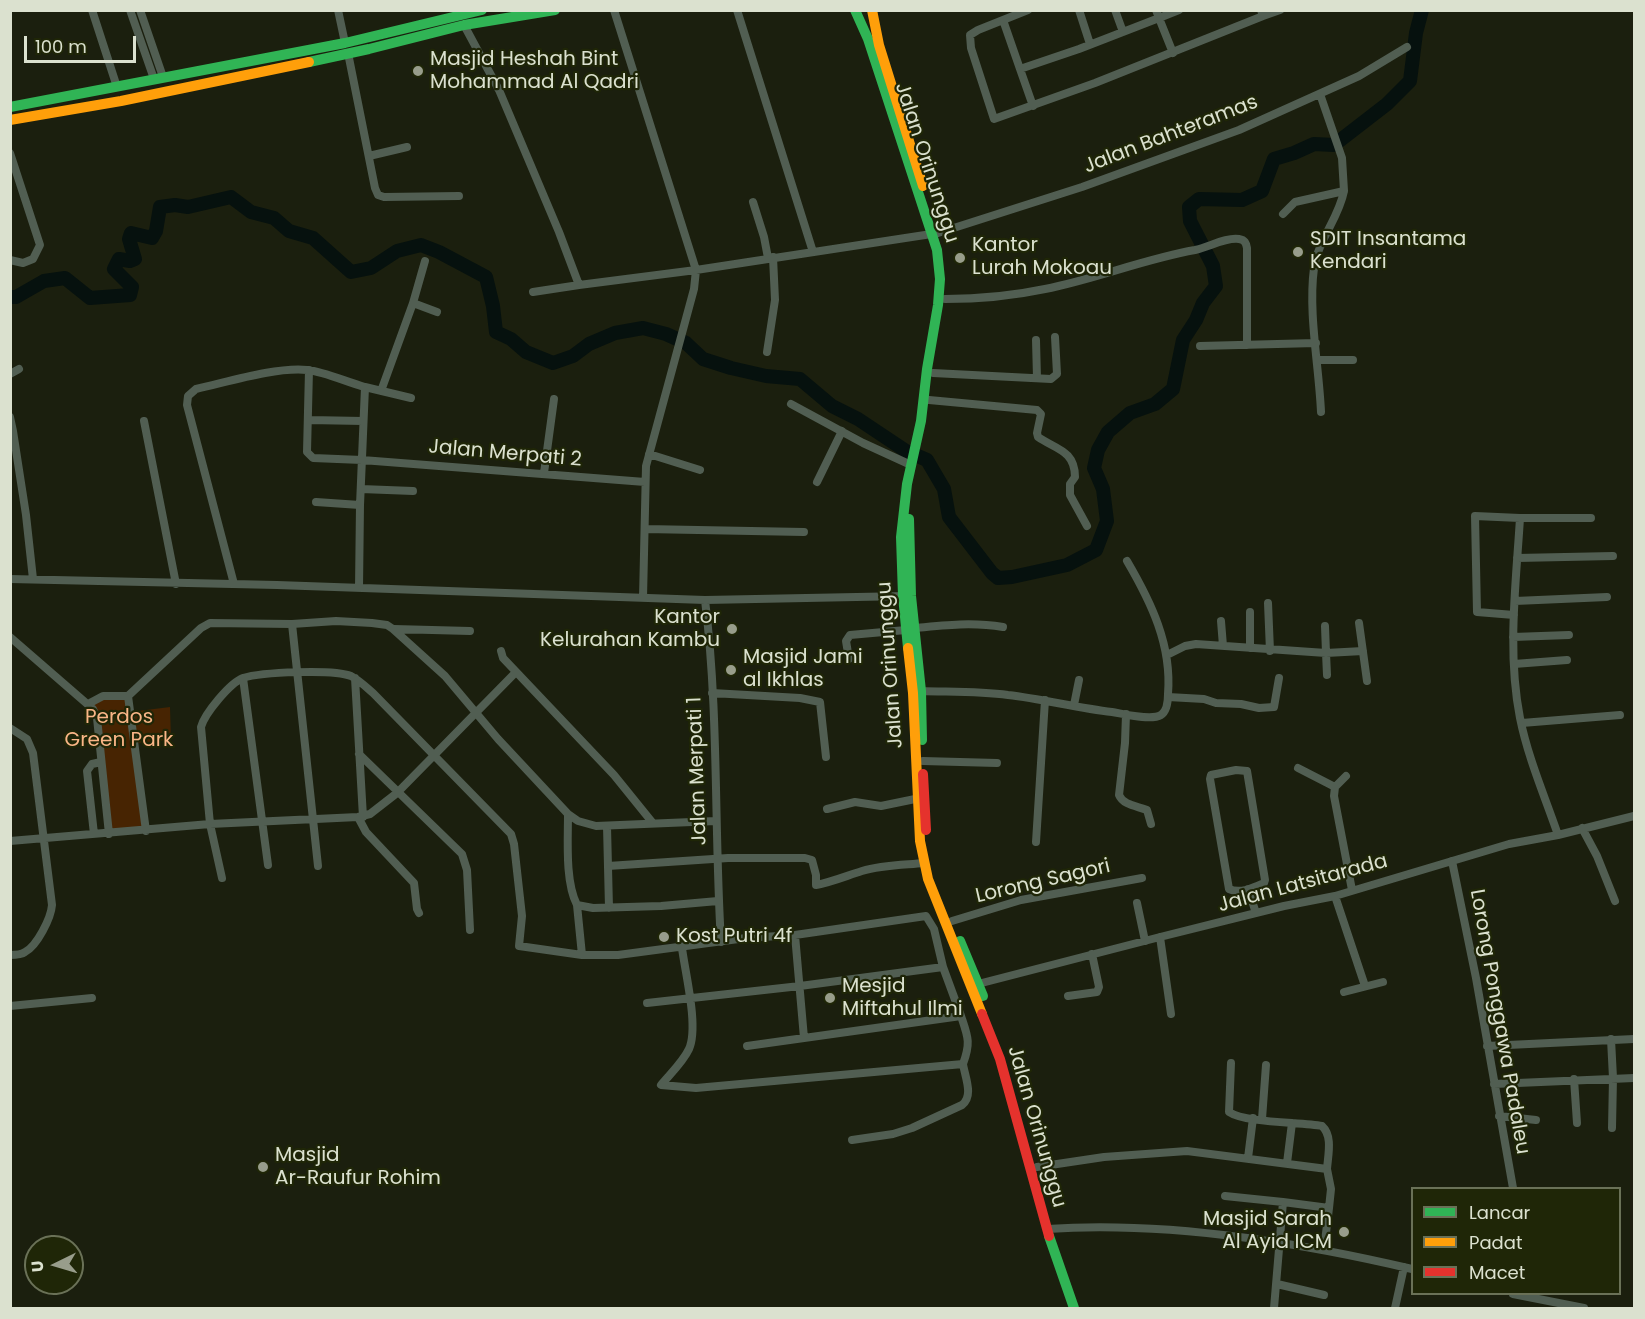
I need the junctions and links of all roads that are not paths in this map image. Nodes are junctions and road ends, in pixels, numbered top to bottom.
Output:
1 (92, 10) edge
2 (130, 10) edge
3 (140, 10) edge
4 (338, 10) edge
5 (482, 10) edge
6 (555, 10) edge
7 (614, 10) edge
8 (738, 10) edge
9 (855, 10) edge
10 (872, 10) edge
11 (1028, 10) edge
12 (1079, 10) edge
13 (1115, 10) edge
14 (1179, 10) edge
15 (1280, 10) edge
16 (457, 13) edge
17 (1262, 13) edge
18 (1157, 14) edge
19 (1003, 20) junction
20 (464, 25) junction
21 (1123, 32) junction
22 (1090, 44) junction
23 (1407, 47) dead end
24 (346, 48) junction
25 (1173, 53) junction
26 (294, 59) junction
27 (1020, 69) junction
28 (159, 78) junction
29 (117, 87) junction
30 (1320, 94) junction
31 (1033, 106) junction
32 (10, 107) edge
33 (10, 120) edge
34 (407, 147) dead end
35 (10, 153) edge
36 (369, 156) junction
37 (1344, 191) junction
38 (459, 196) dead end
39 (753, 202) dead end
40 (1283, 214) dead end
41 (935, 234) junction
42 (813, 252) junction
43 (770, 257) junction
44 (10, 260) edge
45 (425, 261) dead end
46 (696, 270) junction
47 (579, 285) junction
48 (533, 292) dead end
49 (945, 299) junction
50 (413, 303) junction
51 (437, 312) dead end
52 (1055, 338) dead end
53 (1036, 340) dead end
54 (1316, 343) junction
55 (1246, 345) junction
56 (1200, 346) dead end
57 (767, 352) dead end
58 (1317, 360) junction
59 (1353, 360) dead end
60 (19, 369) dead end
61 (309, 370) junction
62 (933, 373) junction
63 (10, 374) edge
64 (1037, 378) junction
65 (365, 387) junction
66 (381, 391) junction
67 (411, 398) dead end
68 (554, 399) dead end
69 (929, 400) junction
70 (791, 404) dead end
71 (1321, 412) dead end
72 (10, 417) edge
73 (309, 420) junction
74 (144, 421) dead end
75 (363, 421) junction
76 (842, 431) junction
77 (12, 432) edge
78 (920, 442) junction
79 (649, 454) junction
80 (362, 460) junction
81 (913, 461) junction
82 (700, 470) dead end
83 (544, 473) junction
84 (645, 482) junction
85 (817, 482) dead end
86 (361, 489) junction
87 (413, 491) dead end
88 (316, 502) dead end
89 (360, 505) junction
90 (1520, 518) junction
91 (1591, 518) dead end
92 (1087, 526) dead end
93 (645, 529) junction
94 (804, 532) dead end
95 (1613, 556) dead end
96 (1517, 558) junction
97 (1127, 561) dead end
98 (10, 579) edge
99 (33, 579) junction
100 (176, 584) junction
101 (234, 584) junction
102 (359, 588) junction
103 (907, 596) junction
104 (1607, 597) dead end
105 (643, 598) junction
106 (705, 600) junction
107 (1515, 601) junction
108 (1268, 603) dead end
109 (1250, 612) dead end
110 (1514, 615) junction
111 (1221, 621) dead end
112 (1359, 623) dead end
113 (292, 624) junction
114 (1325, 626) dead end
115 (1003, 627) dead end
116 (393, 629) junction
117 (911, 629) junction
118 (470, 631) dead end
119 (1569, 635) dead end
120 (10, 637) edge
121 (1514, 637) junction
122 (1222, 646) junction
123 (1250, 648) junction
124 (501, 651) dead end
125 (1270, 651) junction
126 (1363, 651) junction
127 (1326, 653) junction
128 (1167, 655) junction
129 (849, 659) dead end
130 (1567, 660) dead end
131 (1514, 664) junction
132 (516, 672) junction
133 (297, 673) junction
134 (1327, 675) dead end
135 (243, 678) junction
136 (355, 678) junction
137 (1279, 678) dead end
138 (1078, 680) dead end
139 (1367, 681) dead end
140 (921, 691) junction
141 (712, 693) junction
142 (128, 696) junction
143 (1168, 697) junction
144 (1045, 700) junction
145 (88, 704) junction
146 (1074, 705) junction
147 (474, 712) junction
148 (1126, 714) junction
149 (1620, 714) dead end
150 (1522, 723) junction
151 (10, 728) edge
152 (359, 754) junction
153 (434, 754) junction
154 (826, 757) dead end
155 (923, 761) junction
156 (101, 762) junction
157 (997, 762) dead end
158 (1298, 768) dead end
159 (1346, 776) dead end
160 (1335, 787) junction
161 (397, 792) junction
162 (921, 798) junction
163 (827, 809) dead end
164 (568, 813) junction
165 (1635, 816) edge
166 (361, 817) junction
167 (314, 818) junction
168 (262, 821) junction
169 (716, 821) junction
170 (652, 822) junction
171 (210, 824) junction
172 (1150, 824) dead end
173 (607, 826) junction
174 (1582, 828) junction
175 (146, 831) junction
176 (94, 834) junction
177 (109, 834) junction
178 (1558, 835) junction
179 (44, 837) junction
180 (10, 841) edge
181 (1036, 842) dead end
182 (717, 859) junction
183 (1452, 861) junction
184 (924, 863) junction
185 (268, 865) dead end
186 (318, 866) dead end
187 (608, 866) junction
188 (222, 878) dead end
189 (1142, 878) dead end
190 (1248, 889) junction
191 (1352, 890) junction
192 (1335, 896) junction
193 (1615, 901) dead end
194 (718, 902) junction
195 (1137, 903) dead end
196 (577, 905) junction
197 (609, 908) junction
198 (944, 910) junction
199 (419, 913) dead end
200 (1256, 914) junction
201 (929, 918) junction
202 (952, 921) junction
203 (470, 930) dead end
204 (795, 935) junction
205 (1160, 937) junction
206 (1145, 941) junction
207 (721, 942) junction
208 (682, 948) junction
209 (1092, 954) junction
210 (582, 955) junction
211 (10, 956) edge
212 (943, 967) junction
213 (1383, 981) dead end
214 (975, 985) junction
215 (800, 986) junction
216 (1365, 986) junction
217 (1344, 992) dead end
218 (1068, 996) dead end
219 (92, 998) dead end
220 (690, 999) junction
221 (647, 1003) dead end
222 (10, 1005) edge
223 (1171, 1014) dead end
224 (961, 1016) junction
225 (804, 1038) junction
226 (1611, 1039) junction
227 (1635, 1039) edge
228 (747, 1046) dead end
229 (1487, 1046) junction
230 (1231, 1063) dead end
231 (963, 1064) junction
232 (1266, 1065) dead end
233 (1613, 1078) junction
234 (1635, 1078) edge
235 (1574, 1079) junction
236 (1494, 1084) junction
237 (1012, 1095) junction
238 (1499, 1116) junction
239 (1258, 1119) junction
240 (1536, 1120) dead end
241 (1292, 1123) junction
242 (1577, 1123) dead end
243 (1612, 1128) dead end
244 (852, 1140) dead end
245 (1248, 1158) junction
246 (1287, 1163) junction
247 (1037, 1167) junction
248 (1327, 1169) junction
249 (1513, 1187) edge
250 (1225, 1196) dead end
251 (1283, 1203) junction
252 (1329, 1208) junction
253 (1050, 1229) junction
254 (1279, 1244) junction
255 (1324, 1250) junction
256 (1408, 1268) edge
257 (1277, 1284) junction
258 (1324, 1294) dead end
259 (1523, 1295) edge
260 (1074, 1308) edge
261 (1081, 1308) edge
262 (1274, 1308) edge
263 (1395, 1308) edge
264 (1584, 1308) edge

1 - 29 street
2 - 28 street
3 - 28 street
4 - 24 street
5 - 16 main road
6 - 20 main road
7 - 46 street
8 - 42 street
9 - 41 main road, Jalan Orinunggu
10 - 41 main road, Jalan Orinunggu
11 - 19 street
12 - 22 street
13 - 21 street
14 - 18 street
15 - 17 street
16 - 24 main road
17 - 25 street
18 - 21 street
18 - 25 street
19 - 27 street
19 - 31 street
20 - 24 main road
20 - 47 street
21 - 22 street
22 - 27 street
23 - 30 street, Jalan Bahteramas
24 - 26 main road
24 - 36 street
25 - 31 street
26 - 28 main road
26 - 33 main road
27 - 31 street
28 - 29 main road
29 - 32 main road
30 - 37 street
30 - 41 street, Jalan Bahteramas
34 - 36 street
35 - 44 street
36 - 38 street
37 - 40 street
37 - 54 street
39 - 43 street
41 - 42 street, Jalan Bahteramas
41 - 49 main road, Jalan Orinunggu
41 - 78 main road, Jalan Orinunggu
42 - 43 street, Jalan Bahteramas
43 - 46 street, Jalan Bahteramas
43 - 57 street
45 - 50 street
46 - 47 street, Jalan Bahteramas
46 - 79 street
47 - 48 street, Jalan Bahteramas
49 - 55 street
49 - 62 main road, Jalan Orinunggu
50 - 51 street
50 - 66 street
52 - 64 street
53 - 64 street
54 - 55 street
54 - 58 street
55 - 56 street
58 - 59 street
58 - 71 street
60 - 63 street
61 - 65 street
61 - 73 street
61 - 101 street
62 - 64 street
62 - 69 main road, Jalan Orinunggu
65 - 66 street
65 - 75 street
66 - 67 street
68 - 83 street
69 - 78 main road, Jalan Orinunggu
69 - 92 street
70 - 76 street
72 - 77 street
73 - 75 street
73 - 80 street, Jalan Merpati 2
74 - 100 street
75 - 80 street
76 - 81 street
76 - 85 street
77 - 99 street
78 - 81 main road, Jalan Orinunggu
79 - 82 street
79 - 84 street
80 - 83 street, Jalan Merpati 2
80 - 86 street
81 - 103 main road, Jalan Orinunggu
83 - 84 street, Jalan Merpati 2
84 - 93 street
86 - 87 street
86 - 89 street
88 - 89 street
89 - 102 street
90 - 91 street
90 - 96 street
90 - 110 street
93 - 94 street
93 - 105 street
95 - 96 street
96 - 107 street
97 - 128 street
98 - 99 street
99 - 100 street
100 - 101 street
101 - 102 street
102 - 105 street
103 - 106 street
103 - 117 main road, Jalan Orinunggu
104 - 107 street
105 - 106 street
106 - 141 street, Jalan Merpati 1
107 - 110 street
108 - 125 street
109 - 123 street
110 - 121 street
111 - 122 street
112 - 126 street
113 - 116 street
113 - 133 street
113 - 142 street
114 - 127 street
115 - 117 street
116 - 118 street
116 - 147 street
117 - 129 street
117 - 140 main road, Jalan Orinunggu
117 - 162 main road, Jalan Orinunggu
119 - 121 street
120 - 145 street
121 - 131 street
122 - 123 street
122 - 128 street
123 - 125 street
124 - 132 street
125 - 127 street
126 - 127 street
126 - 139 street
127 - 134 street
128 - 143 street
130 - 131 street
131 - 150 street
132 - 147 street
132 - 170 street
133 - 135 street
133 - 136 street
133 - 167 street
135 - 168 street
135 - 171 street
136 - 152 street
136 - 153 street
137 - 143 street
138 - 146 street
140 - 144 street
140 - 155 main road, Jalan Orinunggu
141 - 154 street
141 - 169 street, Jalan Merpati 1
142 - 145 street
142 - 175 street
143 - 148 street
144 - 146 street
144 - 181 street
145 - 156 street
146 - 148 street
147 - 153 street
147 - 164 street
148 - 172 street
149 - 150 street
150 - 178 street
151 - 179 street
152 - 161 street
152 - 166 street
153 - 161 street
153 - 210 street
155 - 157 street
155 - 162 main road, Jalan Orinunggu
156 - 176 street
156 - 177 street
158 - 160 street
159 - 160 street
160 - 191 street
161 - 166 street
161 - 203 street
162 - 163 street
162 - 184 main road, Jalan Orinunggu
162 - 198 main road, Jalan Orinunggu
164 - 173 street
164 - 196 street
165 - 174 street, Jalan Latsitarada
166 - 167 street
166 - 199 street
167 - 168 street
167 - 186 street
168 - 171 street
168 - 185 street
169 - 170 street
169 - 182 street, Jalan Merpati 1
170 - 173 street
171 - 175 street
171 - 188 street
173 - 187 street
174 - 178 street, Jalan Latsitarada
174 - 193 street
175 - 177 street
176 - 177 street
176 - 179 street
178 - 183 street, Jalan Latsitarada
179 - 180 street
179 - 211 street
182 - 184 street
182 - 187 street
182 - 194 street, Jalan Merpati 1
183 - 191 street, Jalan Latsitarada
183 - 229 street, Lorong Ponggawa Padaleu
184 - 198 main road, Jalan Orinunggu
187 - 197 street
189 - 202 street, Lorong Sagori
190 - 190 street
190 - 200 street
191 - 192 street, Jalan Latsitarada
192 - 200 street, Jalan Latsitarada
192 - 216 street
194 - 197 street
194 - 207 street, Jalan Merpati 1
195 - 206 street
196 - 197 street
196 - 210 street
198 - 201 street
198 - 202 main road, Jalan Orinunggu
198 - 214 main road, Jalan Orinunggu
200 - 205 street, Jalan Latsitarada
201 - 204 street
201 - 212 street
202 - 214 main road, Jalan Orinunggu
204 - 207 street
204 - 215 street
205 - 206 street, Jalan Latsitarada
205 - 223 street
206 - 209 street, Jalan Latsitarada
207 - 208 street
208 - 210 street
208 - 220 street
209 - 214 street, Jalan Latsitarada
209 - 218 street
212 - 215 street
212 - 224 street
213 - 216 street
214 - 237 main road, Jalan Orinunggu
215 - 220 street
215 - 225 street
216 - 217 street
219 - 222 street
220 - 221 street
220 - 231 street
224 - 225 street
224 - 231 street
225 - 228 street
226 - 227 street
226 - 229 street
226 - 233 street
229 - 236 street, Lorong Ponggawa Padaleu
230 - 239 street
231 - 244 street
232 - 239 street
233 - 234 street
233 - 235 street
233 - 243 street
235 - 236 street
235 - 242 street
236 - 238 street, Lorong Ponggawa Padaleu
237 - 247 main road, Jalan Orinunggu
237 - 253 main road, Jalan Orinunggu
238 - 240 street
238 - 249 street, Lorong Ponggawa Padaleu
239 - 241 street
239 - 245 street
241 - 246 street
241 - 248 street
245 - 246 street
245 - 247 street
246 - 248 street
247 - 253 main road, Jalan Orinunggu
248 - 252 street
250 - 251 street
251 - 252 street
251 - 254 street
252 - 255 street
253 - 254 street
253 - 260 main road, Jalan Orinunggu
253 - 261 main road, Jalan Orinunggu
254 - 255 street
254 - 257 street
255 - 256 street
256 - 263 street
257 - 258 street
257 - 262 street
259 - 264 street

